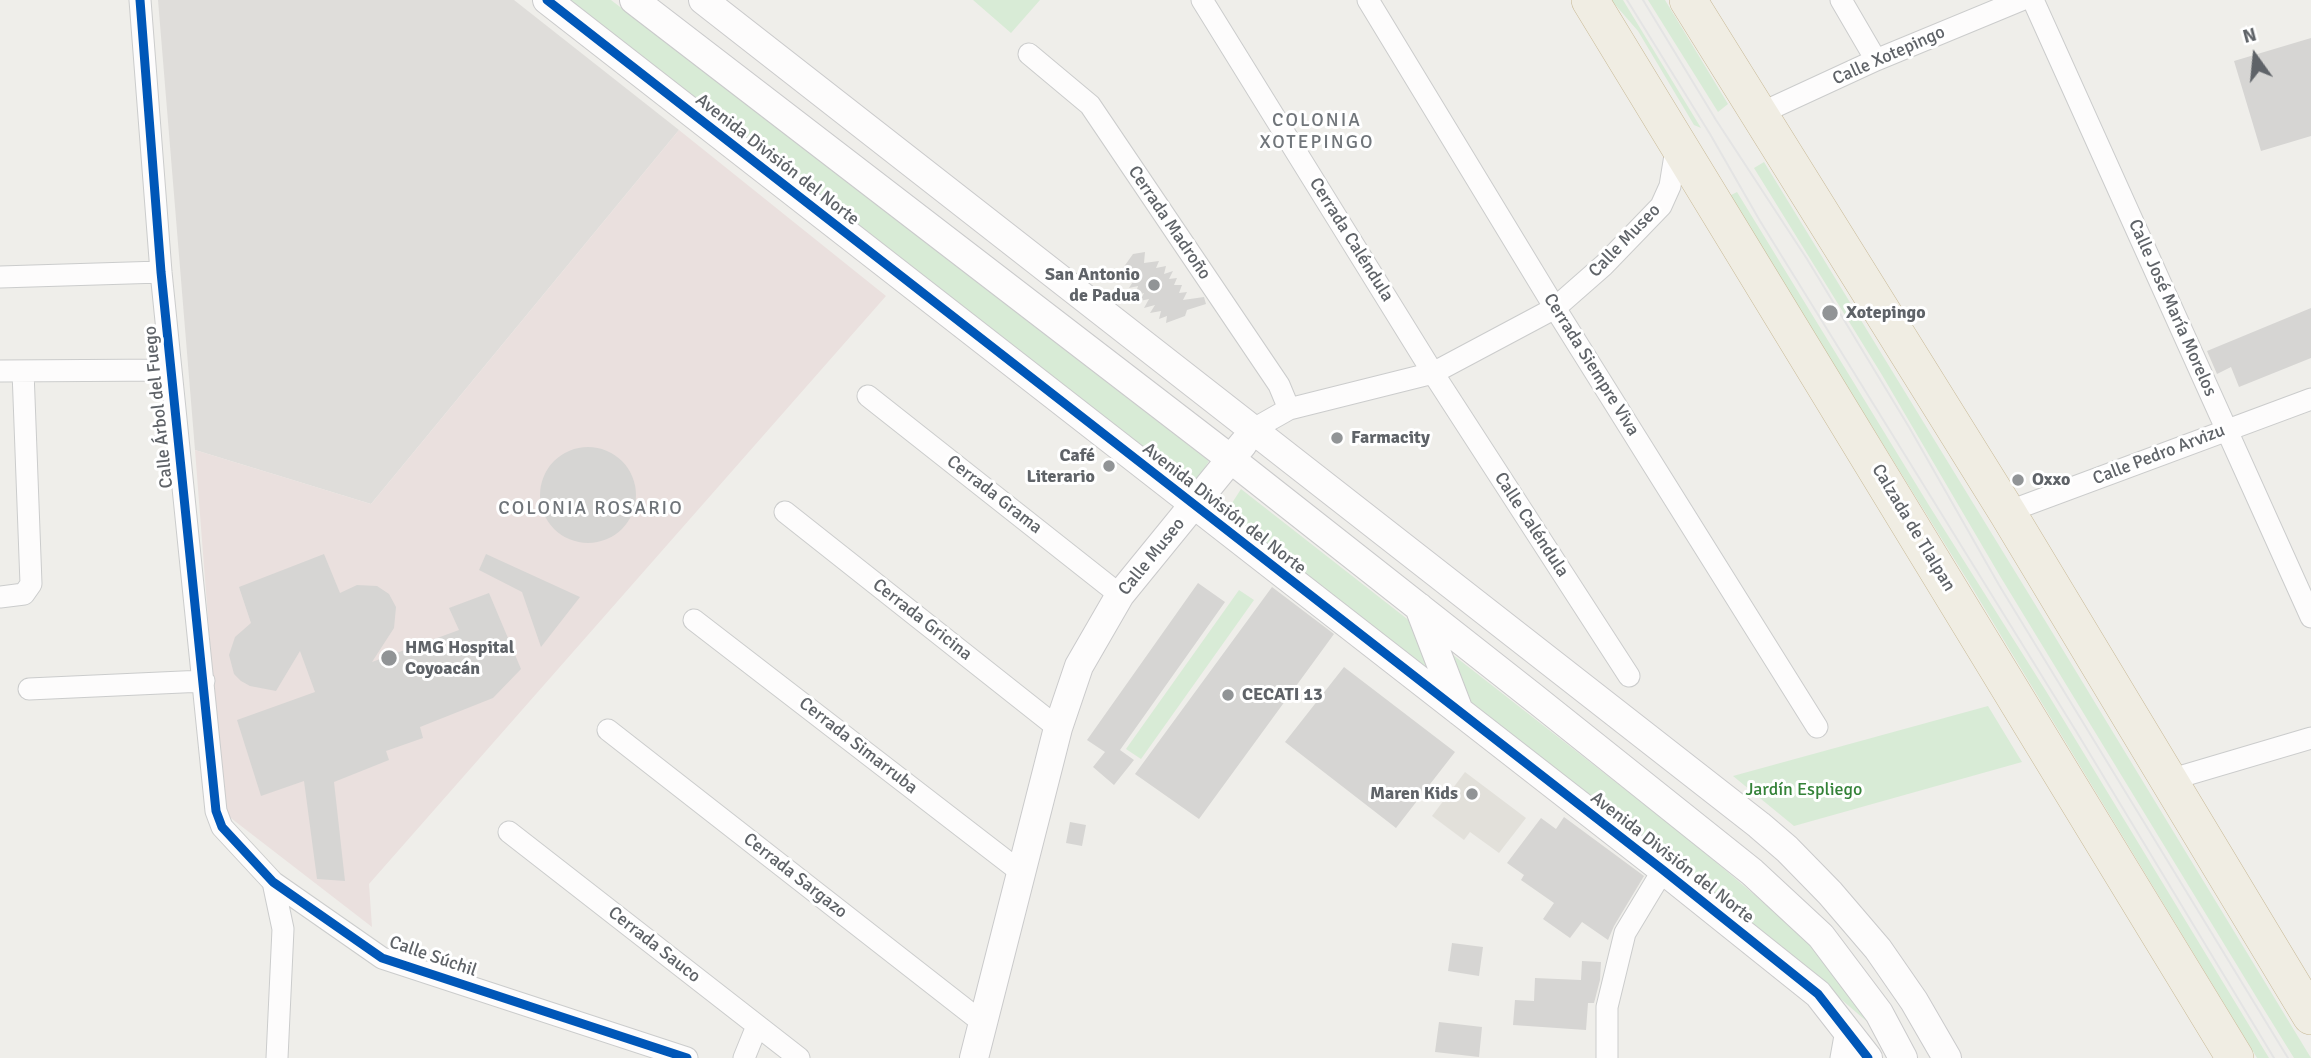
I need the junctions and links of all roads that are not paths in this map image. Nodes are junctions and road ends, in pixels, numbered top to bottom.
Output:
1 (140, 0) edge
2 (547, 0) edge
3 (634, 0) edge
4 (703, 0) edge
5 (1202, 0) edge
6 (1368, 0) edge
7 (1590, 0) edge
8 (1688, 0) edge
9 (1841, 0) edge
10 (2021, 0) edge
11 (2033, 0) edge
12 (1974, 9) edge
13 (1029, 54) dead end
14 (1875, 60) junction
15 (1759, 114) junction
16 (1677, 141) junction
17 (161, 272) junction
18 (0, 277) edge
19 (1555, 308) junction
20 (171, 370) junction
21 (0, 371) edge
22 (23, 371) junction
23 (1433, 373) junction
24 (868, 396) dead end
25 (2311, 399) edge
26 (1289, 410) junction
27 (1252, 430) junction
28 (2227, 430) junction
29 (1231, 460) junction
30 (1194, 505) junction
31 (785, 512) dead end
32 (2007, 512) junction
33 (1120, 595) junction
34 (0, 597) edge
35 (1419, 607) junction
36 (2311, 617) edge
37 (694, 620) dead end
38 (1629, 676) dead end
39 (204, 681) junction
40 (29, 689) dead end
41 (1459, 711) junction
42 (1817, 727) dead end
43 (1058, 728) junction
44 (608, 730) dead end
45 (2311, 738) edge
46 (2169, 780) junction
47 (216, 811) joint
48 (509, 832) dead end
49 (1663, 870) junction
50 (1022, 873) junction
51 (273, 882) junction
52 (2311, 1016) edge
53 (983, 1023) junction
54 (757, 1026) junction
55 (1846, 1030) junction
56 (1947, 1057) edge
57 (277, 1058) edge
58 (687, 1058) edge
59 (744, 1058) edge
60 (799, 1058) edge
61 (974, 1058) edge
62 (1607, 1058) edge
63 (1841, 1058) edge
64 (1868, 1058) edge
65 (1903, 1058) edge
66 (2235, 1058) edge

1 - 17 street, Calle Árbol del Fuego
2 - 30 main road, Avenida División del Norte
3 - 29 main road, Avenida División del Norte
4 - 27 main road
5 - 23 street, Cerrada Caléndula
6 - 19 street, Cerrada Siempre Viva
7 - 16 highway, Calzada de Tlalpan
8 - 15 highway
9 - 14 street
10 - 12 street, Calle Xotepingo
11 - 28 street, Calle José María Morelos
12 - 14 street, Calle Xotepingo
13 - 26 street, Cerrada Madroño
14 - 15 street, Calle Xotepingo
15 - 32 highway
16 - 19 street, Calle Museo
16 - 66 highway, Calzada de Tlalpan
17 - 18 street
17 - 20 street, Calle Árbol del Fuego
19 - 23 street, Calle Museo
19 - 42 street, Cerrada Siempre Viva
20 - 22 street
20 - 39 street, Calle Árbol del Fuego
21 - 22 street
22 - 34 street
23 - 26 street, Calle Museo
23 - 38 street, Calle Caléndula
24 - 33 street, Cerrada Grama
25 - 28 street, Calle Pedro Arvizu
26 - 27 street, Calle Museo
27 - 29 main road, Calle Museo
27 - 56 main road
28 - 32 street, Calle Pedro Arvizu
28 - 36 street, Calle José María Morelos
29 - 30 main road, Calle Museo
29 - 35 main road, Avenida División del Norte
30 - 33 main road, Calle Museo
30 - 41 main road, Avenida División del Norte
31 - 43 street, Cerrada Gricina
32 - 46 highway
33 - 43 main road, Calle Museo
35 - 41 main road
35 - 65 main road, Avenida División del Norte
37 - 50 street, Cerrada Simarruba
39 - 40 street
39 - 47 street, Calle Árbol del Fuego
41 - 49 main road, Avenida División del Norte
43 - 50 main road, Calle Museo
44 - 53 street, Cerrada Sargazo
45 - 46 street
46 - 52 highway
47 - 51 street, Calle Súchil
48 - 54 street, Cerrada Sauco
49 - 55 main road, Avenida División del Norte
49 - 62 street
50 - 53 main road, Calle Museo
51 - 57 street
51 - 58 street, Calle Súchil
53 - 61 main road, Calle Museo
54 - 59 street
54 - 60 street, Cerrada Sauco
55 - 63 street
55 - 64 main road, Avenida División del Norte

